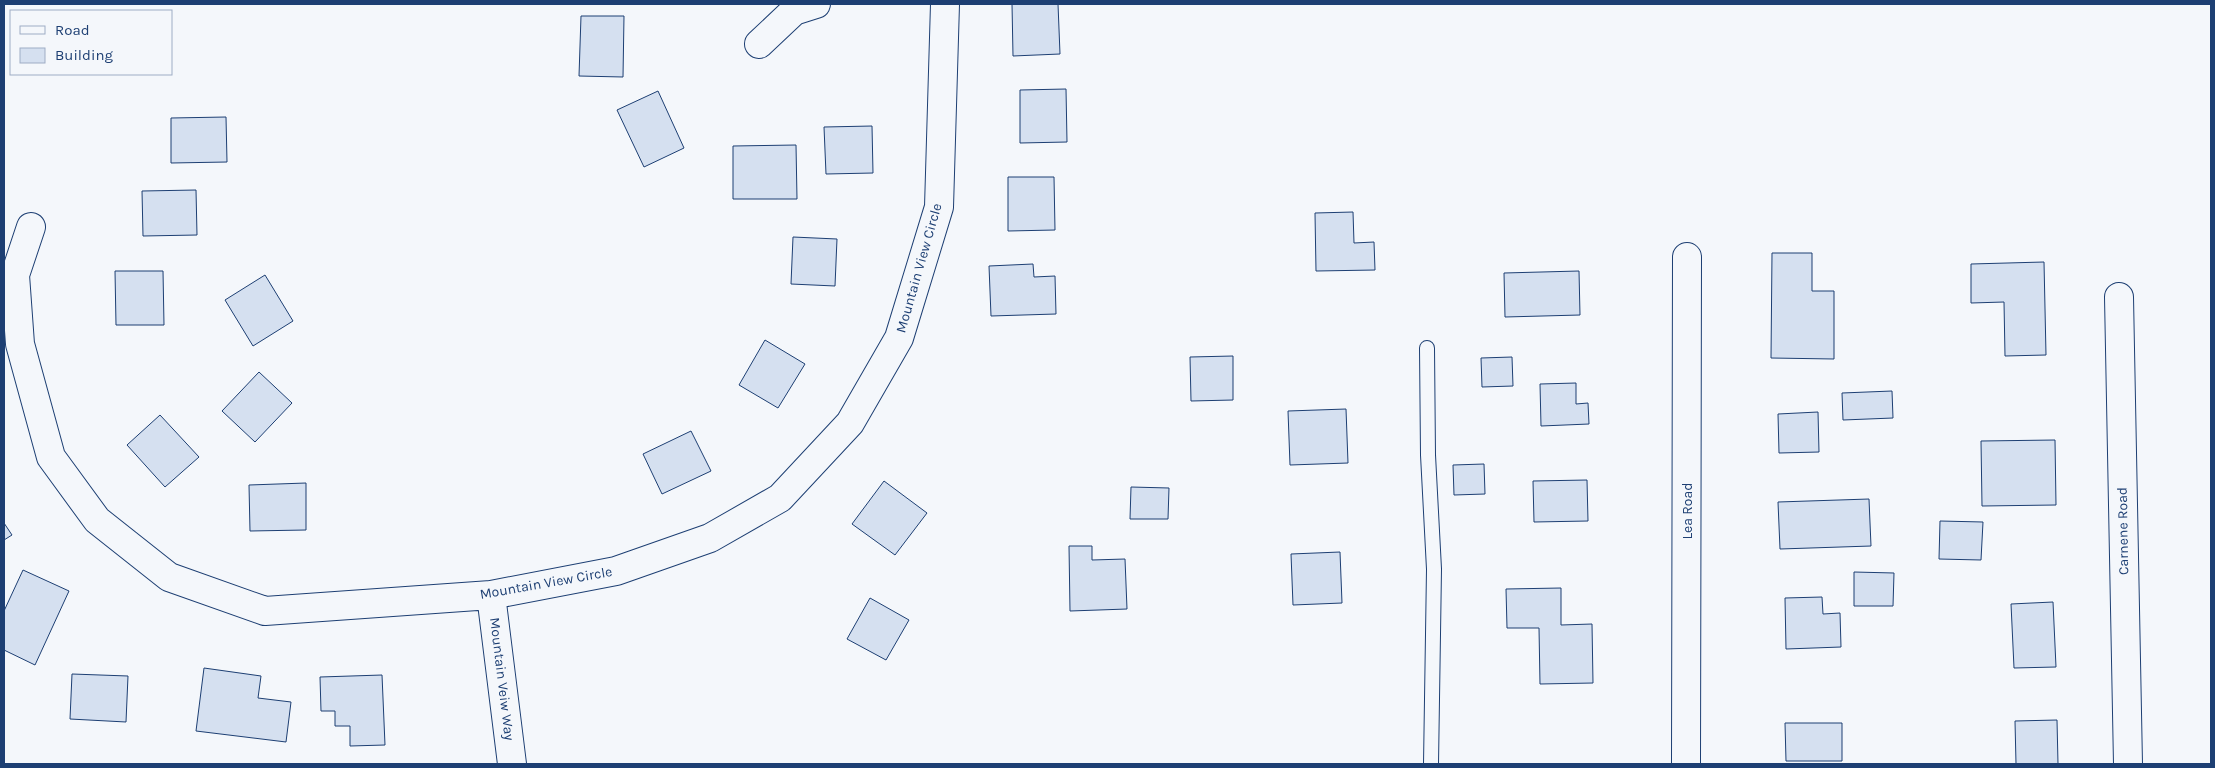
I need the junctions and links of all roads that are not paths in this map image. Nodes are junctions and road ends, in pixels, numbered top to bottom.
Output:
1 (816, 4) edge
2 (945, 4) edge
3 (759, 44) dead end
4 (31, 226) dead end
5 (1687, 257) dead end
6 (2119, 297) dead end
7 (1427, 348) dead end
8 (491, 595) junction
9 (512, 764) edge
10 (1431, 764) edge
11 (1686, 764) edge
12 (2128, 764) edge

1 - 3 street
2 - 8 street, Mountain View Circle
4 - 8 street, Mountain View Circle
5 - 11 street, Lea Road
6 - 12 street, Carnene Road
7 - 10 lane
8 - 9 street, Mountain Veiw Way

